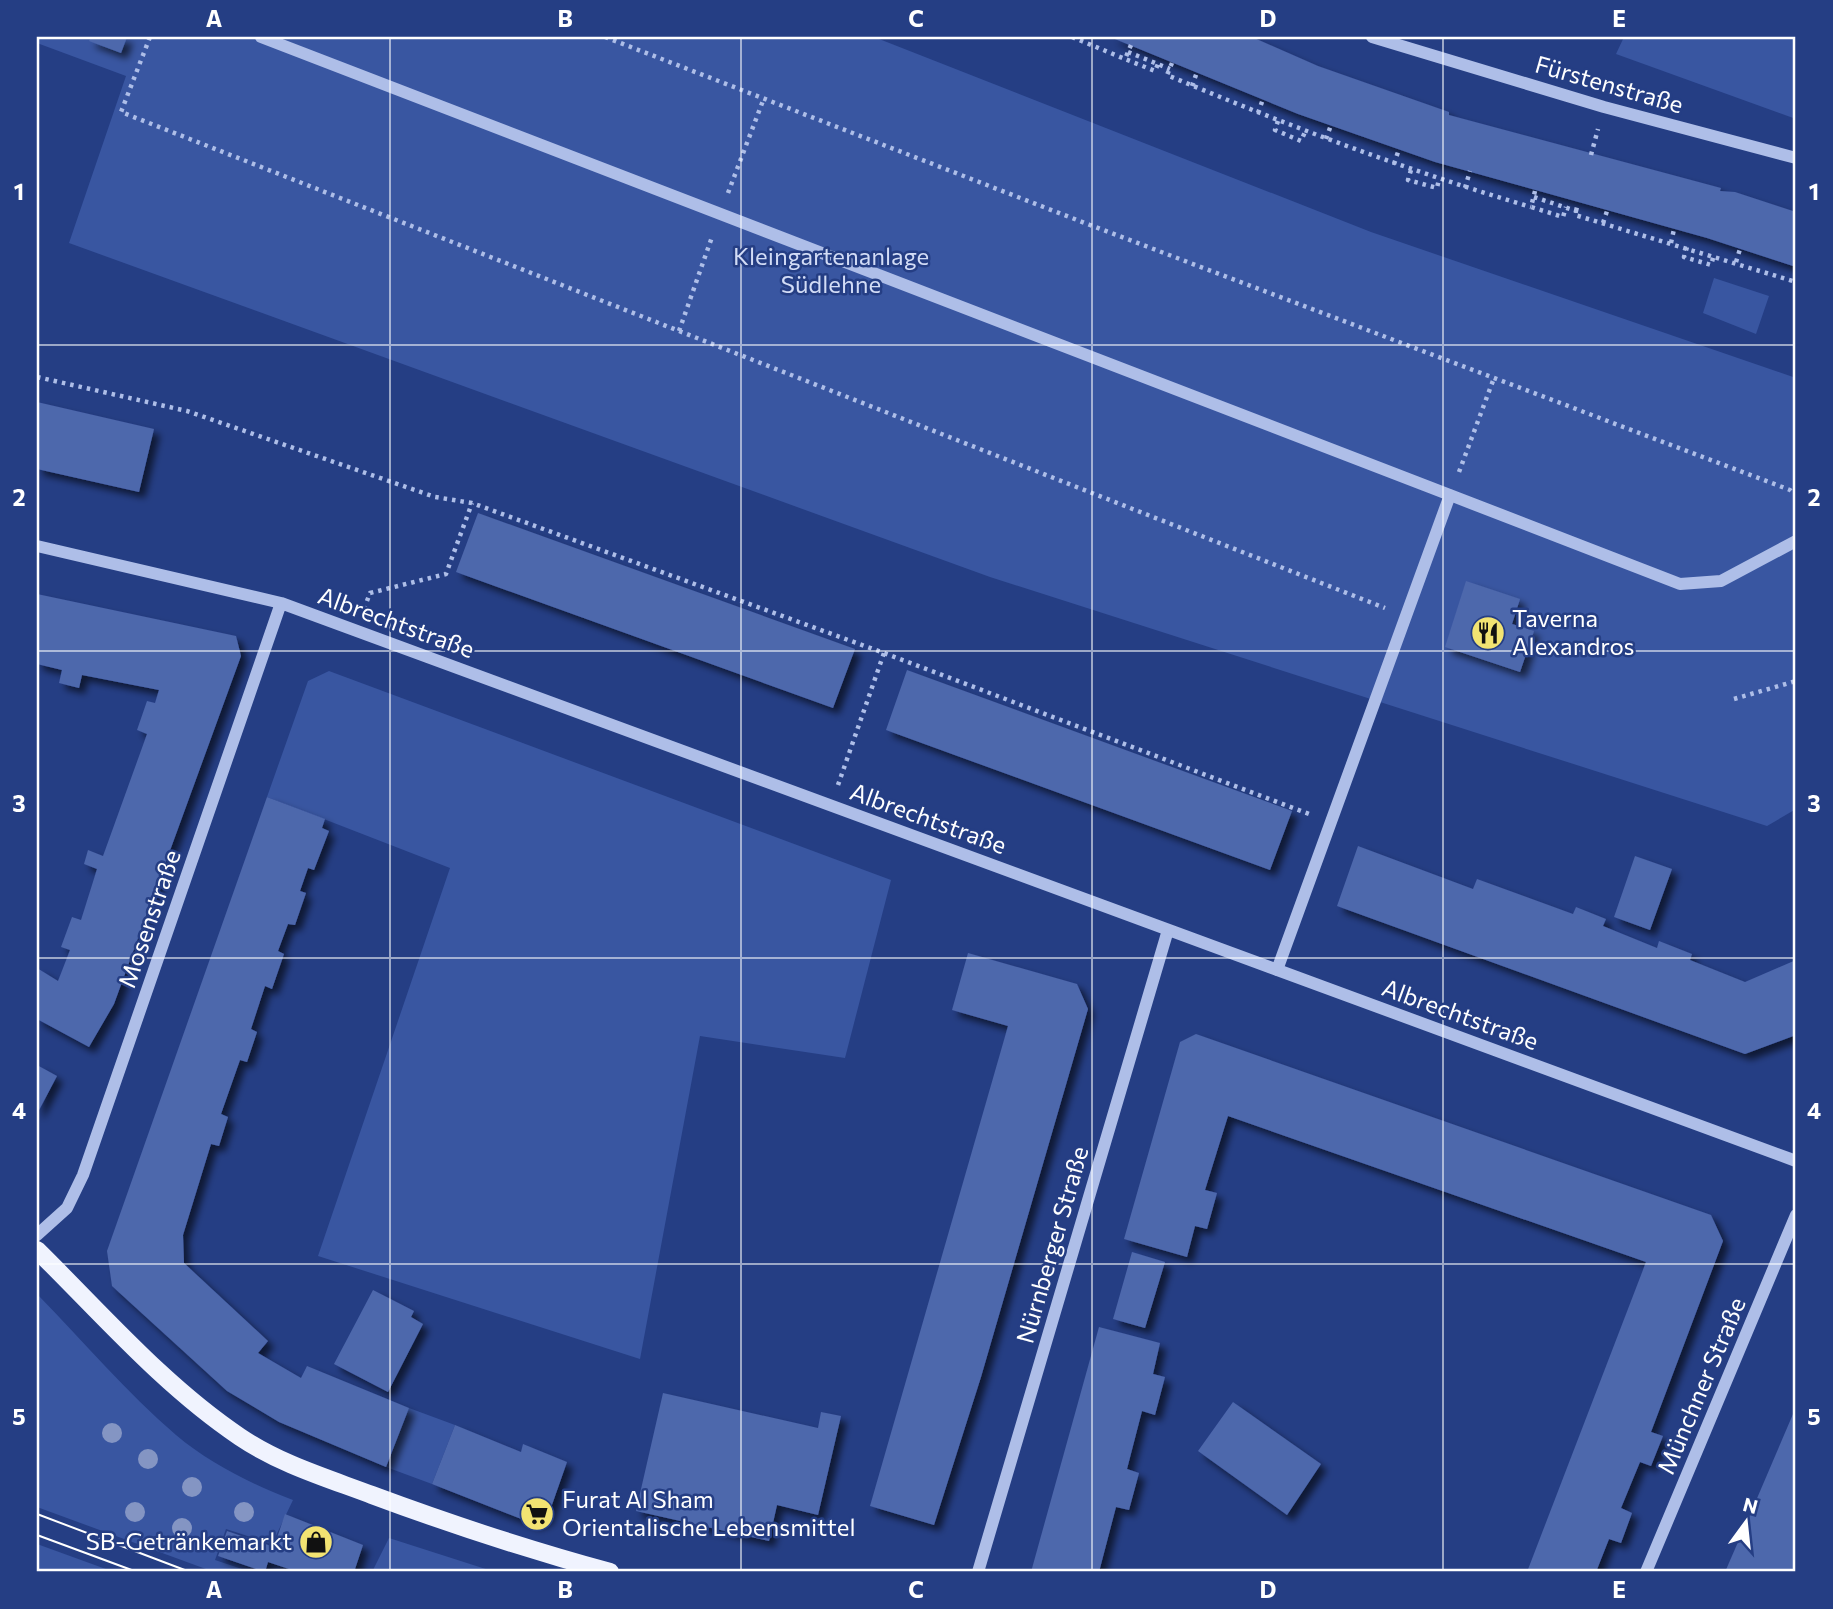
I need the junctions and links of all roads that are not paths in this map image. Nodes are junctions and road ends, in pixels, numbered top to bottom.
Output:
1 (261, 37) edge
2 (1372, 37) edge
3 (1796, 158) edge
4 (1450, 495) junction
5 (1796, 541) edge
6 (37, 546) edge
7 (281, 603) junction
8 (1168, 930) junction
9 (1277, 970) junction
10 (1796, 1161) edge
11 (1796, 1215) edge
12 (37, 1235) edge
13 (37, 1250) edge
14 (610, 1572) edge
15 (978, 1572) edge
16 (1646, 1572) edge

1 - 4 street
2 - 3 street, Fürstenstraße
4 - 5 street
4 - 9 street
6 - 7 street, Albrechtstraße
7 - 8 street, Albrechtstraße
7 - 12 street, Mosenstraße
8 - 9 street, Albrechtstraße
8 - 15 street, Nürnberger Straße
9 - 10 street, Albrechtstraße
11 - 16 street, Münchner Straße
13 - 14 main road

